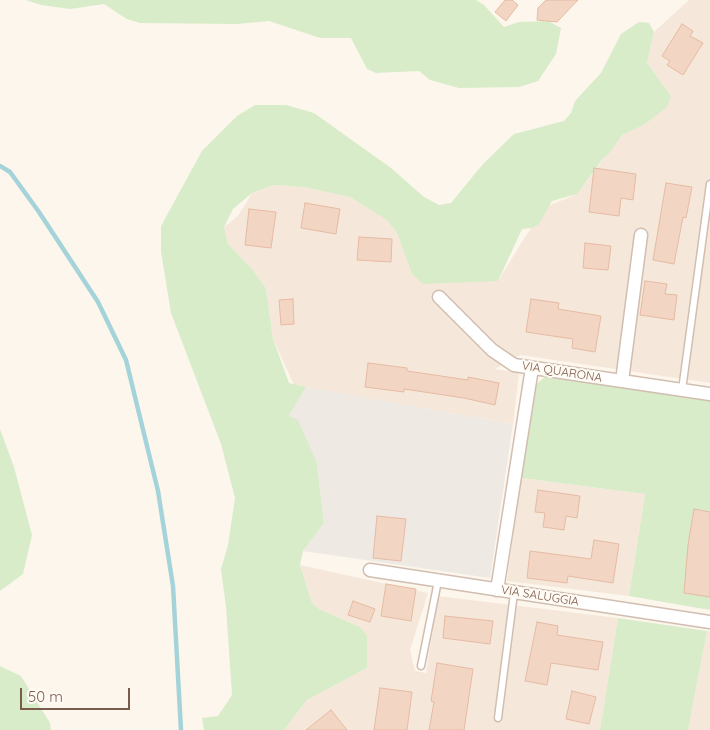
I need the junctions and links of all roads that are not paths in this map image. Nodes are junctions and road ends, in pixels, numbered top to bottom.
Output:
1 (710, 184) edge
2 (641, 235) dead end
3 (439, 297) dead end
4 (532, 368) junction
5 (622, 381) junction
6 (682, 390) junction
7 (710, 394) edge
8 (370, 570) dead end
9 (438, 581) junction
10 (497, 590) junction
11 (514, 592) junction
12 (710, 622) edge
13 (421, 666) dead end
14 (498, 718) dead end

1 - 6 lane
2 - 5 street
3 - 4 street, VIA QUARONA
4 - 5 street, VIA QUARONA
4 - 10 street
5 - 6 street, VIA QUARONA
6 - 7 street, VIA QUARONA
8 - 9 street, VIA SALUGGIA
9 - 10 street, VIA SALUGGIA
9 - 13 lane
10 - 11 street, VIA SALUGGIA
11 - 12 street, VIA SALUGGIA
11 - 14 lane

